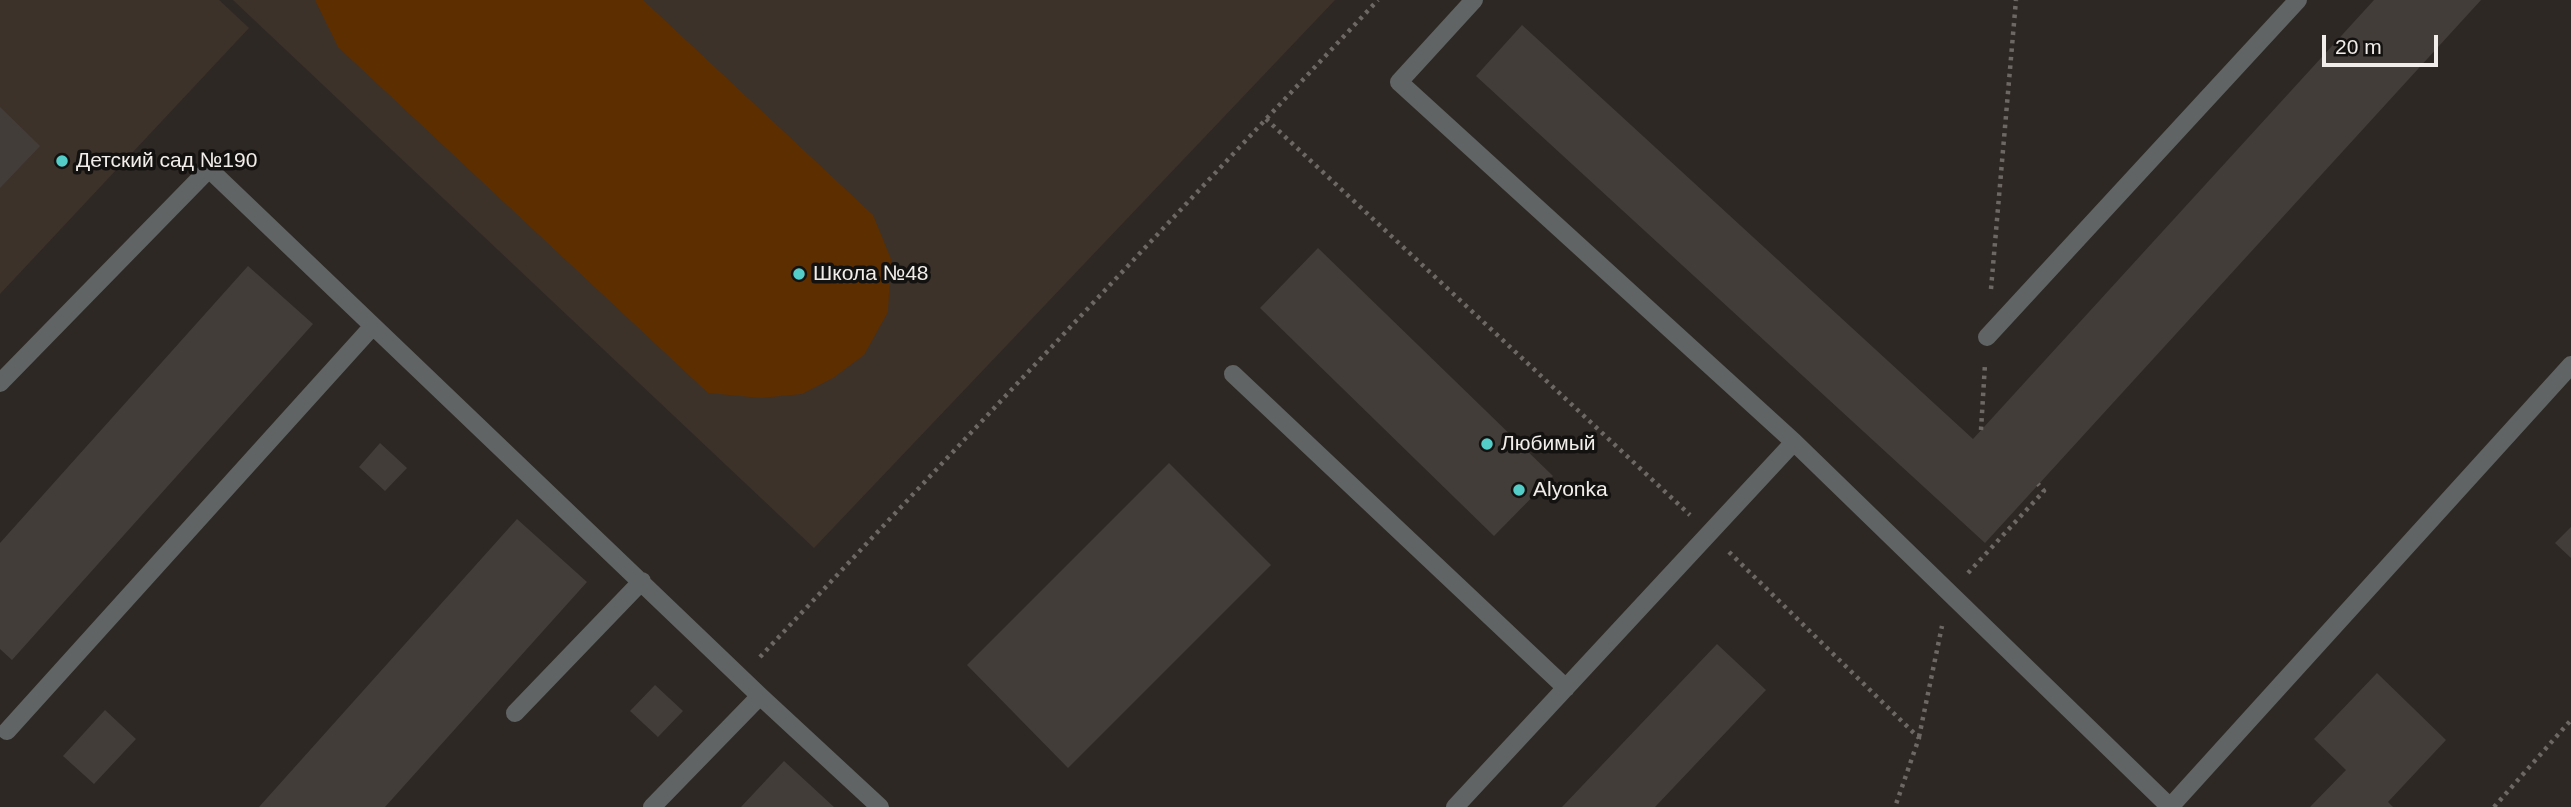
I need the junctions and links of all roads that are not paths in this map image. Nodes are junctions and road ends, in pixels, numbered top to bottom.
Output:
1 (1474, 0) edge
2 (2298, 0) edge
3 (372, 327) junction
4 (1987, 337) road end
5 (2571, 365) edge
6 (1233, 374) dead end
7 (0, 383) edge
8 (1794, 442) junction
9 (642, 581) junction
10 (1566, 688) junction
11 (760, 696) junction
12 (515, 713) dead end
13 (6, 731) dead end
14 (652, 807) edge
15 (880, 807) edge
16 (1455, 807) edge
17 (2170, 807) edge

1 - 8 lane
2 - 4 lane
3 - 7 lane
3 - 9 lane
3 - 13 lane
5 - 17 lane
6 - 10 lane
8 - 10 lane
8 - 17 lane
9 - 11 lane
9 - 12 lane
10 - 16 lane
11 - 14 lane
11 - 15 lane

